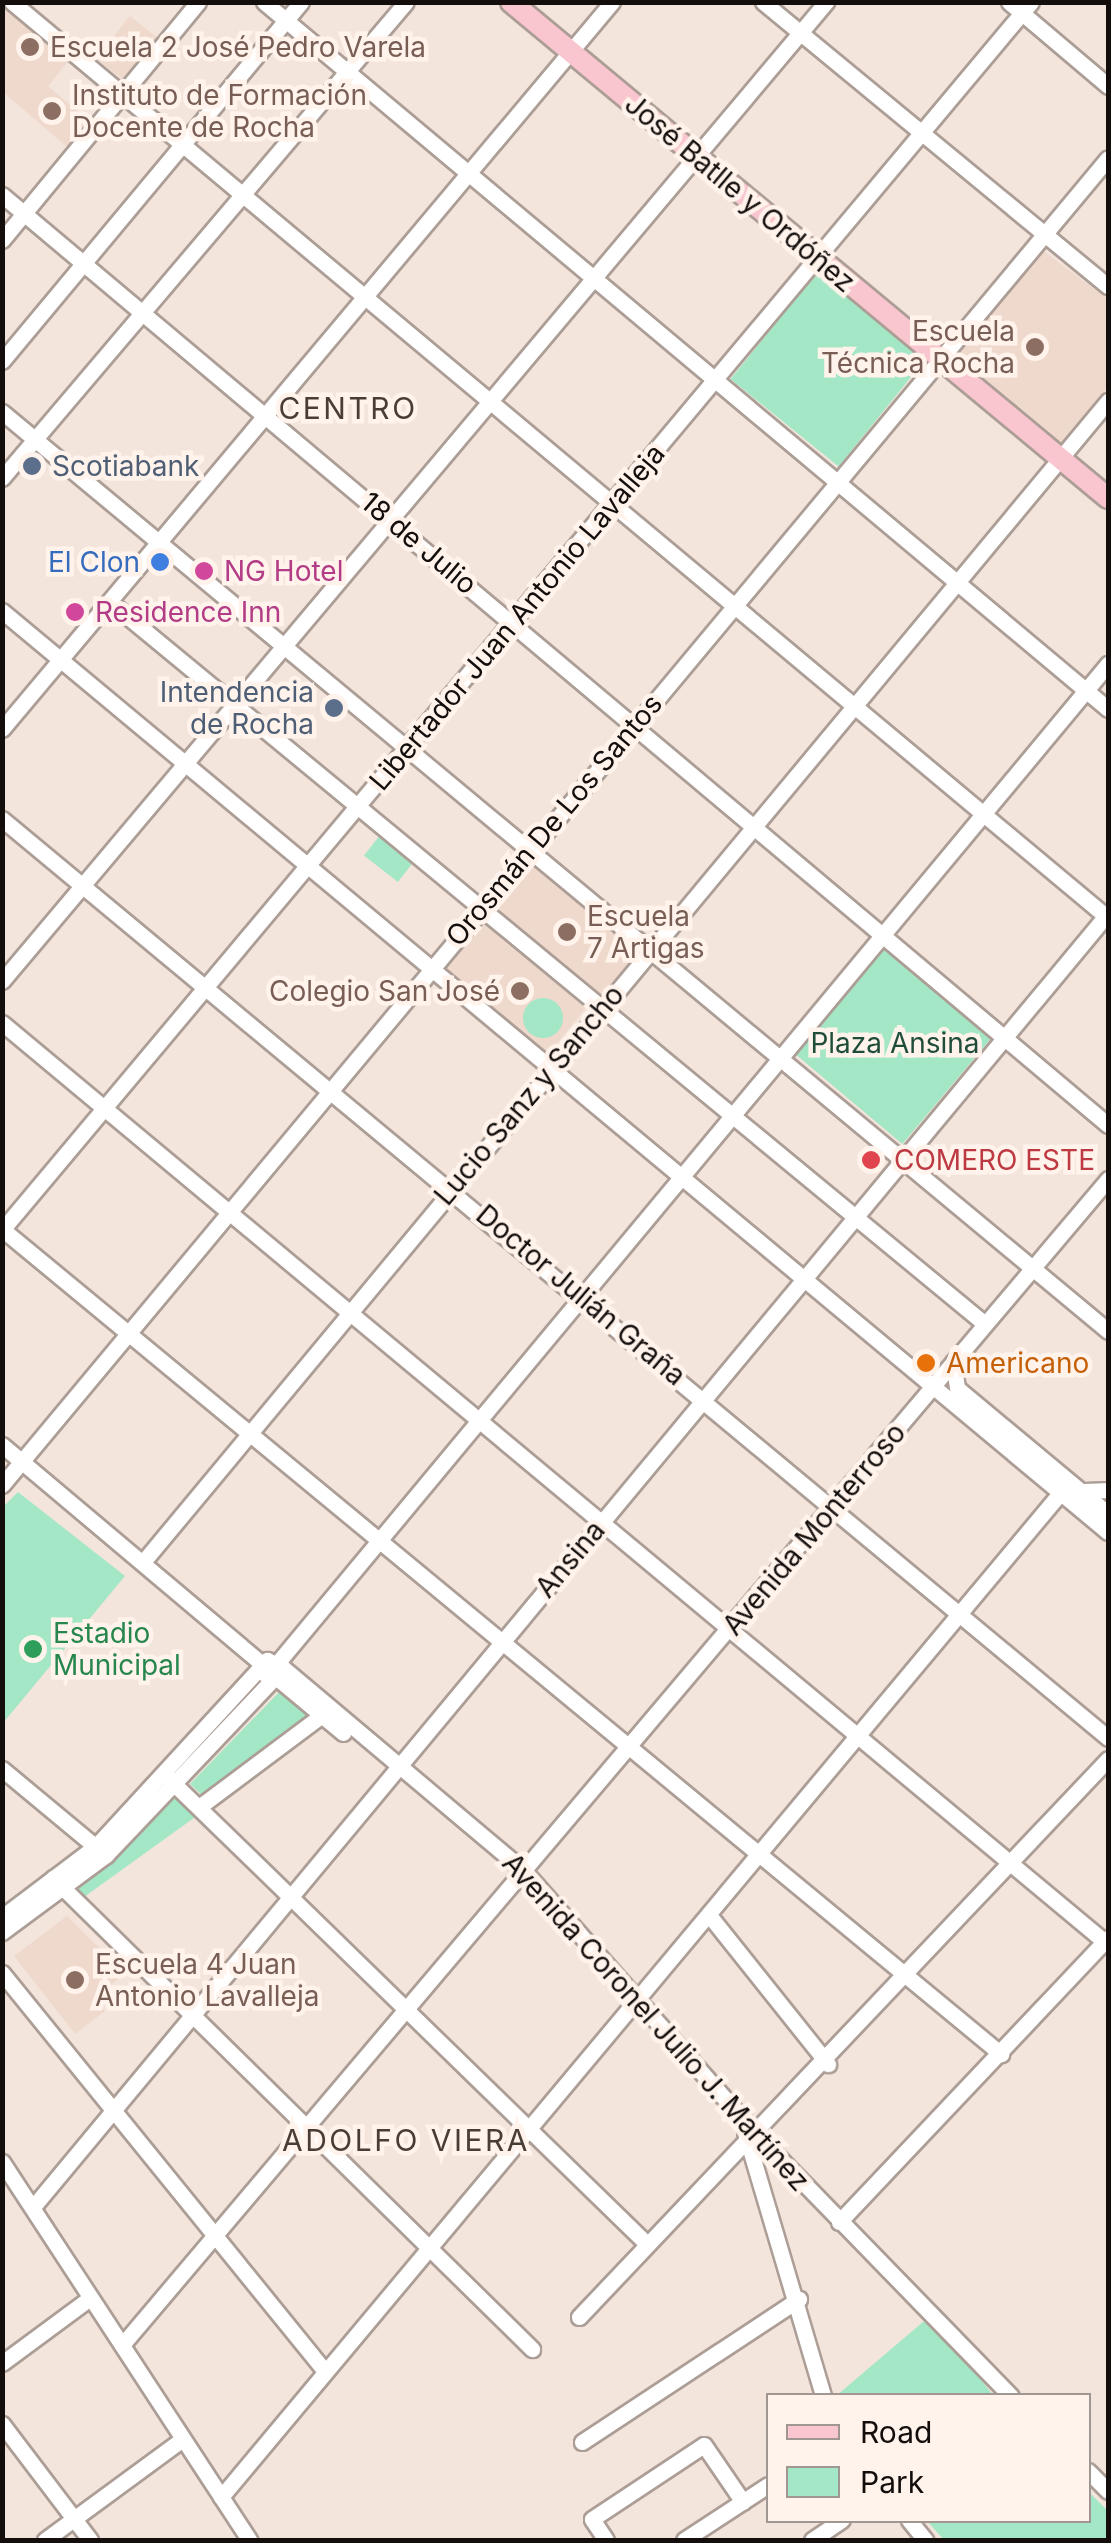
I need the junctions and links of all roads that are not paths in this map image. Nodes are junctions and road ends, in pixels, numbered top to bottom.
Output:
1 (12, 2) edge
2 (198, 2) edge
3 (264, 2) edge
4 (302, 2) edge
5 (406, 2) edge
6 (511, 2) edge
7 (612, 2) edge
8 (763, 2) edge
9 (826, 2) edge
10 (1021, 6) edge
11 (286, 21) junction
12 (800, 33) junction
13 (570, 52) junction
14 (347, 72) junction
15 (1108, 86) edge
16 (125, 92) junction
17 (922, 132) junction
18 (185, 142) junction
19 (697, 156) junction
20 (1108, 158) edge
21 (469, 173) junction
22 (2, 194) edge
23 (246, 194) junction
24 (25, 213) junction
25 (1044, 233) junction
26 (2, 240) edge
27 (818, 258) junction
28 (84, 263) junction
29 (594, 279) junction
30 (1108, 286) edge
31 (366, 296) junction
32 (145, 313) junction
33 (940, 358) junction
34 (2, 361) edge
35 (718, 382) junction
36 (490, 401) junction
37 (1108, 401) edge
38 (2, 412) edge
39 (267, 415) junction
40 (34, 438) junction
41 (1060, 457) junction
42 (6, 473) edge
43 (838, 483) junction
44 (1108, 498) edge
45 (613, 502) junction
46 (391, 519) junction
47 (159, 543) junction
48 (957, 581) junction
49 (110, 602) junction
50 (734, 604) junction
51 (2, 611) edge
52 (512, 623) junction
53 (284, 647) junction
54 (61, 660) junction
55 (1108, 664) edge
56 (1086, 691) junction
57 (237, 703) junction
58 (853, 705) junction
59 (1108, 709) edge
60 (635, 725) junction
61 (2, 729) edge
62 (408, 748) junction
63 (185, 764) junction
64 (358, 805) junction
65 (983, 816) junction
66 (2, 819) edge
67 (753, 824) junction
68 (529, 848) junction
69 (306, 867) junction
70 (82, 886) junction
71 (481, 906) junction
72 (1108, 916) edge
73 (886, 934) junction
74 (651, 948) junction
75 (428, 969) junction
76 (2, 981) edge
77 (206, 989) junction
78 (602, 1008) junction
79 (2, 1023) edge
80 (1005, 1037) junction
81 (784, 1057) junction
82 (550, 1069) junction
83 (331, 1086) junction
84 (105, 1108) junction
85 (735, 1117) junction
86 (1108, 1124) edge
87 (906, 1156) junction
88 (682, 1178) junction
89 (1108, 1179) edge
90 (452, 1188) junction
91 (230, 1212) junction
92 (856, 1217) junction
93 (3, 1230) edge
94 (1034, 1267) junction
95 (804, 1280) junction
96 (581, 1300) junction
97 (350, 1311) junction
98 (985, 1324) junction
99 (1108, 1330) edge
100 (128, 1334) junction
101 (953, 1362) junction
102 (932, 1388) junction
103 (706, 1398) junction
104 (479, 1420) junction
105 (249, 1434) junction
106 (2, 1445) edge
107 (22, 1461) junction
108 (2, 1485) edge
109 (1108, 1490) edge
110 (1061, 1492) junction
111 (1085, 1494) junction
112 (832, 1509) junction
113 (1108, 1514) edge
114 (602, 1520) junction
115 (1108, 1532) edge
116 (378, 1542) junction
117 (143, 1562) junction
118 (956, 1613) junction
119 (730, 1629) junction
120 (502, 1642) junction
121 (272, 1670) junction
122 (322, 1716) junction
123 (859, 1736) junction
124 (1108, 1738) edge
125 (630, 1748) junction
126 (1108, 1759) edge
127 (396, 1769) junction
128 (2, 1770) edge
129 (170, 1779) junction
130 (199, 1807) junction
131 (101, 1851) junction
132 (760, 1855) junction
133 (1012, 1864) junction
134 (522, 1874) junction
135 (57, 1884) junction
136 (291, 1896) junction
137 (709, 1914) junction
138 (2, 1916) edge
139 (2, 1932) edge
140 (1107, 1940) edge
141 (2, 1974) edge
142 (907, 1977) junction
143 (639, 2004) junction
144 (406, 2012) junction
145 (190, 2016) junction
146 (1000, 2054) junction
147 (828, 2064) junction
148 (112, 2109) junction
149 (301, 2132) junction
150 (529, 2133) junction
151 (754, 2137) junction
152 (2, 2162) edge
153 (33, 2207) junction
154 (839, 2222) junction
155 (213, 2234) junction
156 (646, 2244) junction
157 (424, 2251) junction
158 (90, 2298) junction
159 (800, 2299) junction
160 (579, 2316) dead end
161 (122, 2345) junction
162 (532, 2349) dead end
163 (2, 2363) edge
164 (324, 2370) junction
165 (822, 2393) edge
166 (1009, 2393) edge
167 (2, 2424) edge
168 (180, 2440) junction
169 (582, 2442) dead end
170 (766, 2487) edge
171 (221, 2497) junction
172 (742, 2502) junction
173 (74, 2519) junction
174 (838, 2523) edge
175 (44, 2540) edge
176 (90, 2540) edge
177 (249, 2540) edge
178 (606, 2540) edge
179 (684, 2540) edge
180 (812, 2540) edge

1 - 16 street
2 - 16 street
3 - 11 street
4 - 11 street
5 - 14 street
6 - 13 main road, José Batlle y Ordóñez
7 - 13 street
8 - 12 street
9 - 12 street
10 - 15 street
10 - 17 street, Libertador Juan Antonio Lavalleja
11 - 14 street
11 - 18 street
12 - 17 street
12 - 19 street
13 - 19 main road, José Batlle y Ordóñez
13 - 21 street
14 - 21 street
14 - 23 street
16 - 18 street
16 - 24 street
17 - 25 street
17 - 27 street, Libertador Juan Antonio Lavalleja
18 - 23 street
18 - 28 street
19 - 27 main road, José Batlle y Ordóñez
19 - 29 street
20 - 25 street, Orosmán De Los Santos
21 - 29 street
21 - 31 street
22 - 24 street, 18 de Julio
23 - 31 street
23 - 32 street
24 - 26 street
24 - 28 street, 18 de Julio
25 - 30 street
25 - 33 street, Orosmán De Los Santos
27 - 33 main road, José Batlle y Ordóñez
27 - 35 street, Libertador Juan Antonio Lavalleja
28 - 32 street, 18 de Julio
28 - 34 street
29 - 35 street
29 - 36 street
31 - 36 street
31 - 39 street
32 - 39 street, 18 de Julio
32 - 40 street
33 - 41 main road, José Batlle y Ordóñez
33 - 43 street, Orosmán De Los Santos
35 - 43 street
35 - 45 street, Libertador Juan Antonio Lavalleja
36 - 45 street
36 - 46 street
37 - 41 street, Lucio Sanz y Sancho
38 - 40 street
39 - 46 street, 18 de Julio
39 - 47 street
40 - 42 street
40 - 47 street
41 - 44 main road, José Batlle y Ordóñez
41 - 48 street, Lucio Sanz y Sancho
43 - 48 street
43 - 50 street, Orosmán De Los Santos
45 - 50 street
45 - 52 street, Libertador Juan Antonio Lavalleja
46 - 52 street, 18 de Julio
46 - 53 street
47 - 49 street
47 - 53 street
48 - 56 street
48 - 58 street, Lucio Sanz y Sancho
49 - 54 street
49 - 57 street
50 - 58 street
50 - 60 street, Orosmán De Los Santos
51 - 54 street
52 - 60 street, 18 de Julio
52 - 62 street, Libertador Juan Antonio Lavalleja
53 - 57 street
53 - 62 street
54 - 61 street
54 - 63 street
55 - 56 street
56 - 59 street
56 - 65 street
57 - 63 street
57 - 64 street
58 - 65 street
58 - 67 street, Lucio Sanz y Sancho
60 - 67 street, 18 de Julio
60 - 68 street, Orosmán De Los Santos
62 - 64 street, Libertador Juan Antonio Lavalleja
62 - 68 street
63 - 69 street
63 - 70 street
64 - 69 street, Libertador Juan Antonio Lavalleja
64 - 71 street
65 - 72 street
65 - 73 street
66 - 70 street, Doctor Julián Graña
67 - 73 street, 18 de Julio
67 - 74 street, Lucio Sanz y Sancho
68 - 71 street, Orosmán De Los Santos
68 - 74 street
69 - 75 street
69 - 77 street, Libertador Juan Antonio Lavalleja
70 - 76 street
70 - 77 street, Doctor Julián Graña
71 - 75 street, Orosmán De Los Santos
71 - 78 street
72 - 80 street, Ansina
73 - 80 street, 18 de Julio
73 - 81 street
74 - 78 street, Lucio Sanz y Sancho
74 - 81 street
75 - 82 street
75 - 83 street, Orosmán De Los Santos
77 - 83 street, Doctor Julián Graña
77 - 84 street, Libertador Juan Antonio Lavalleja
78 - 82 street, Lucio Sanz y Sancho
78 - 85 street
79 - 84 street
80 - 86 street, 18 de Julio
80 - 87 street, Ansina
81 - 85 street
81 - 87 street
82 - 88 street
82 - 90 street, Lucio Sanz y Sancho
83 - 90 street, Doctor Julián Graña
83 - 91 street, Orosmán De Los Santos
84 - 91 street
84 - 93 street, Libertador Juan Antonio Lavalleja
85 - 88 street
85 - 92 street
87 - 92 street, Ansina
87 - 94 street
88 - 95 street
88 - 96 street
89 - 94 street, Avenida Monterroso
90 - 96 street, Doctor Julián Graña
90 - 97 street, Lucio Sanz y Sancho
91 - 97 street
91 - 100 street, Orosmán De Los Santos
92 - 95 street, Ansina
92 - 98 street
93 - 100 street
94 - 98 street, Avenida Monterroso
94 - 99 street
95 - 102 street
95 - 103 street, Ansina
96 - 103 street, Doctor Julián Graña
96 - 104 street
97 - 104 street
97 - 105 street, Lucio Sanz y Sancho
98 - 101 street, Avenida Monterroso
100 - 105 street
100 - 107 street, Orosmán De Los Santos
101 - 102 street, Avenida Monterroso
101 - 111 street
102 - 110 street
102 - 112 street, Avenida Monterroso
103 - 112 street, Doctor Julián Graña
103 - 114 street, Ansina
104 - 114 street
104 - 116 street
105 - 116 street
105 - 117 street, Lucio Sanz y Sancho
106 - 107 street, Avenida Coronel Julio J. Martínez
107 - 108 street, Orosmán De Los Santos
107 - 117 street, Avenida Coronel Julio J. Martínez
109 - 111 street
110 - 111 street
110 - 115 street
110 - 118 street
111 - 113 street
112 - 118 street, Doctor Julián Graña
112 - 119 street, Avenida Monterroso
114 - 119 street
114 - 120 street, Ansina
116 - 120 street
116 - 121 street
117 - 121 street, Avenida Coronel Julio J. Martínez
118 - 123 street
118 - 124 street, Doctor Julián Graña
119 - 123 street
119 - 125 street, Avenida Monterroso
120 - 125 street
120 - 127 street, Ansina
121 - 122 street, Avenida Coronel Julio J. Martínez
121 - 127 street, Avenida Coronel Julio J. Martínez
121 - 129 street
122 - 127 street, Avenida Coronel Julio J. Martínez
122 - 130 street
123 - 132 street
123 - 133 street
125 - 132 street
125 - 134 street, Avenida Monterroso
126 - 133 street
127 - 134 street, Avenida Coronel Julio J. Martínez
127 - 136 street, Ansina
128 - 131 street
129 - 130 street
129 - 131 street
130 - 136 street
131 - 135 street
132 - 137 street
132 - 142 street
133 - 140 street
133 - 142 street
134 - 143 street, Avenida Coronel Julio J. Martínez
134 - 144 street, Avenida Monterroso
135 - 138 street
135 - 139 street
135 - 145 street
136 - 144 street
136 - 145 street, Ansina
137 - 143 street
137 - 147 street
140 - 146 street
141 - 148 street
142 - 146 street
142 - 147 street
143 - 150 street
143 - 151 street, Avenida Coronel Julio J. Martínez
144 - 149 street, Avenida Monterroso
144 - 150 street
145 - 148 street, Ansina
145 - 149 street
146 - 154 street
147 - 151 street
148 - 153 street, Ansina
148 - 155 street
149 - 155 street, Avenida Monterroso
149 - 157 street
150 - 156 street
150 - 157 street
151 - 154 street, Avenida Coronel Julio J. Martínez
151 - 156 street
151 - 159 street
152 - 153 street
153 - 158 street
154 - 166 street, Avenida Coronel Julio J. Martínez
155 - 161 street, Avenida Monterroso
155 - 164 street
156 - 160 street
157 - 162 street
157 - 164 street
158 - 161 street
158 - 163 street
159 - 165 street
159 - 169 street
161 - 168 street
164 - 171 street
167 - 173 street
168 - 171 street
168 - 173 street
170 - 172 street
171 - 177 street
172 - 178 street
172 - 179 street
173 - 175 street
173 - 176 street
174 - 180 street

